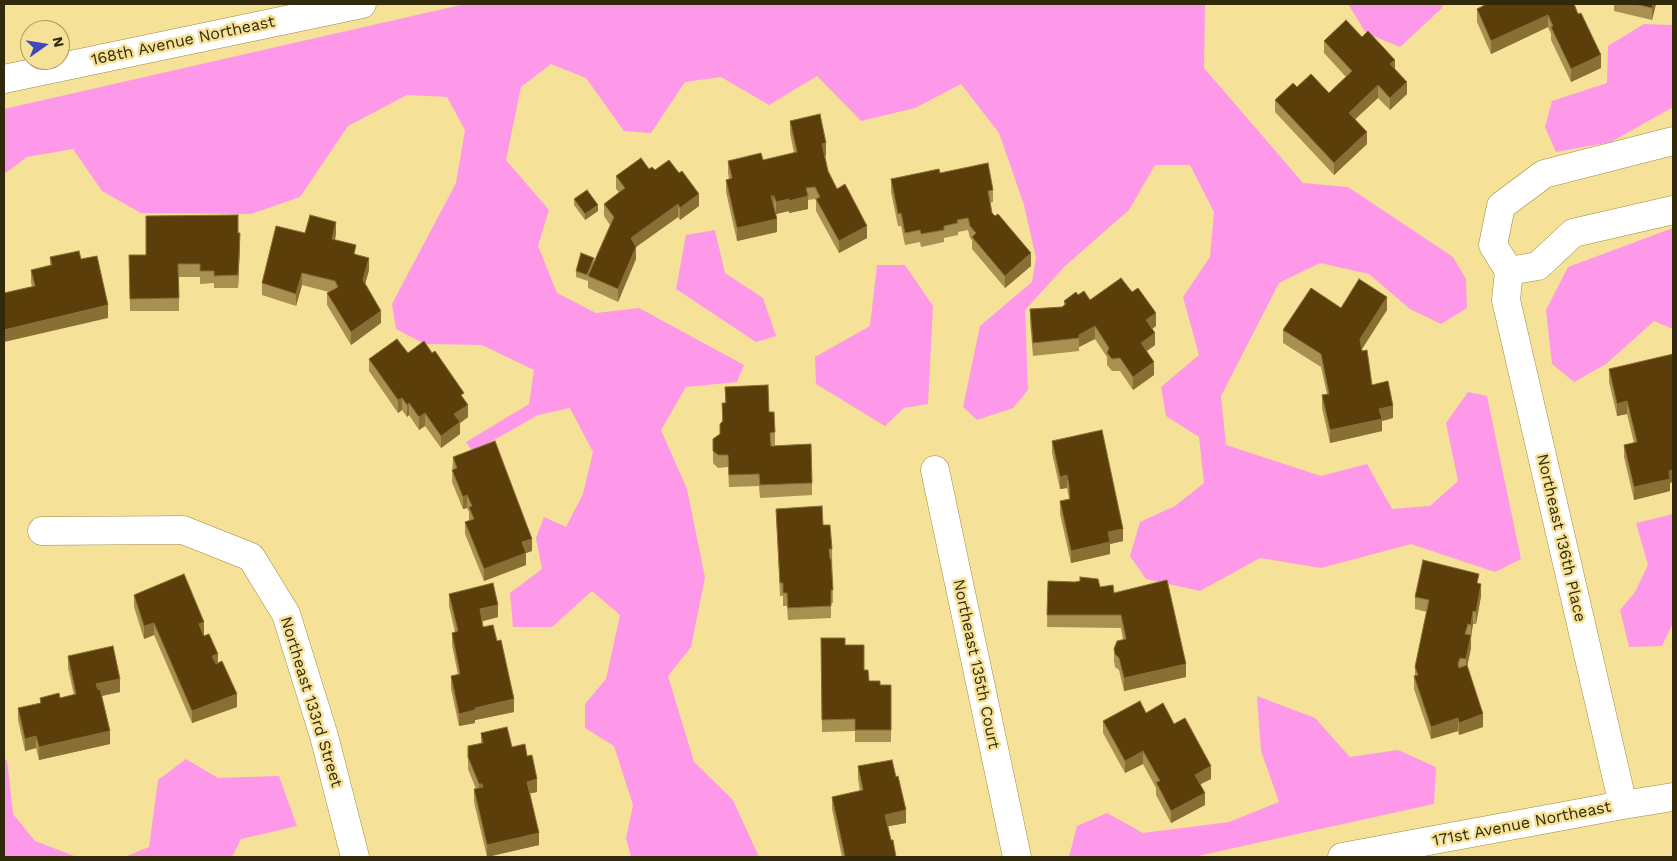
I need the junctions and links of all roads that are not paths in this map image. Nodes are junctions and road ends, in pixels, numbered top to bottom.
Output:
1 (362, 4) edge
2 (4, 79) edge
3 (1673, 142) edge
4 (1673, 210) edge
5 (1509, 271) junction
6 (935, 470) dead end
7 (42, 531) dead end
8 (1673, 797) edge
9 (1622, 805) junction
10 (355, 857) edge
11 (1017, 857) edge
12 (1342, 857) edge

1 - 2 street, 168th Avenue Northeast
3 - 5 street
4 - 5 street
5 - 9 street, Northeast 136th Place
6 - 11 street, Northeast 135th Court
7 - 10 street, Northeast 133rd Street
8 - 9 street, 171st Avenue Northeast
9 - 12 street, 171st Avenue Northeast

